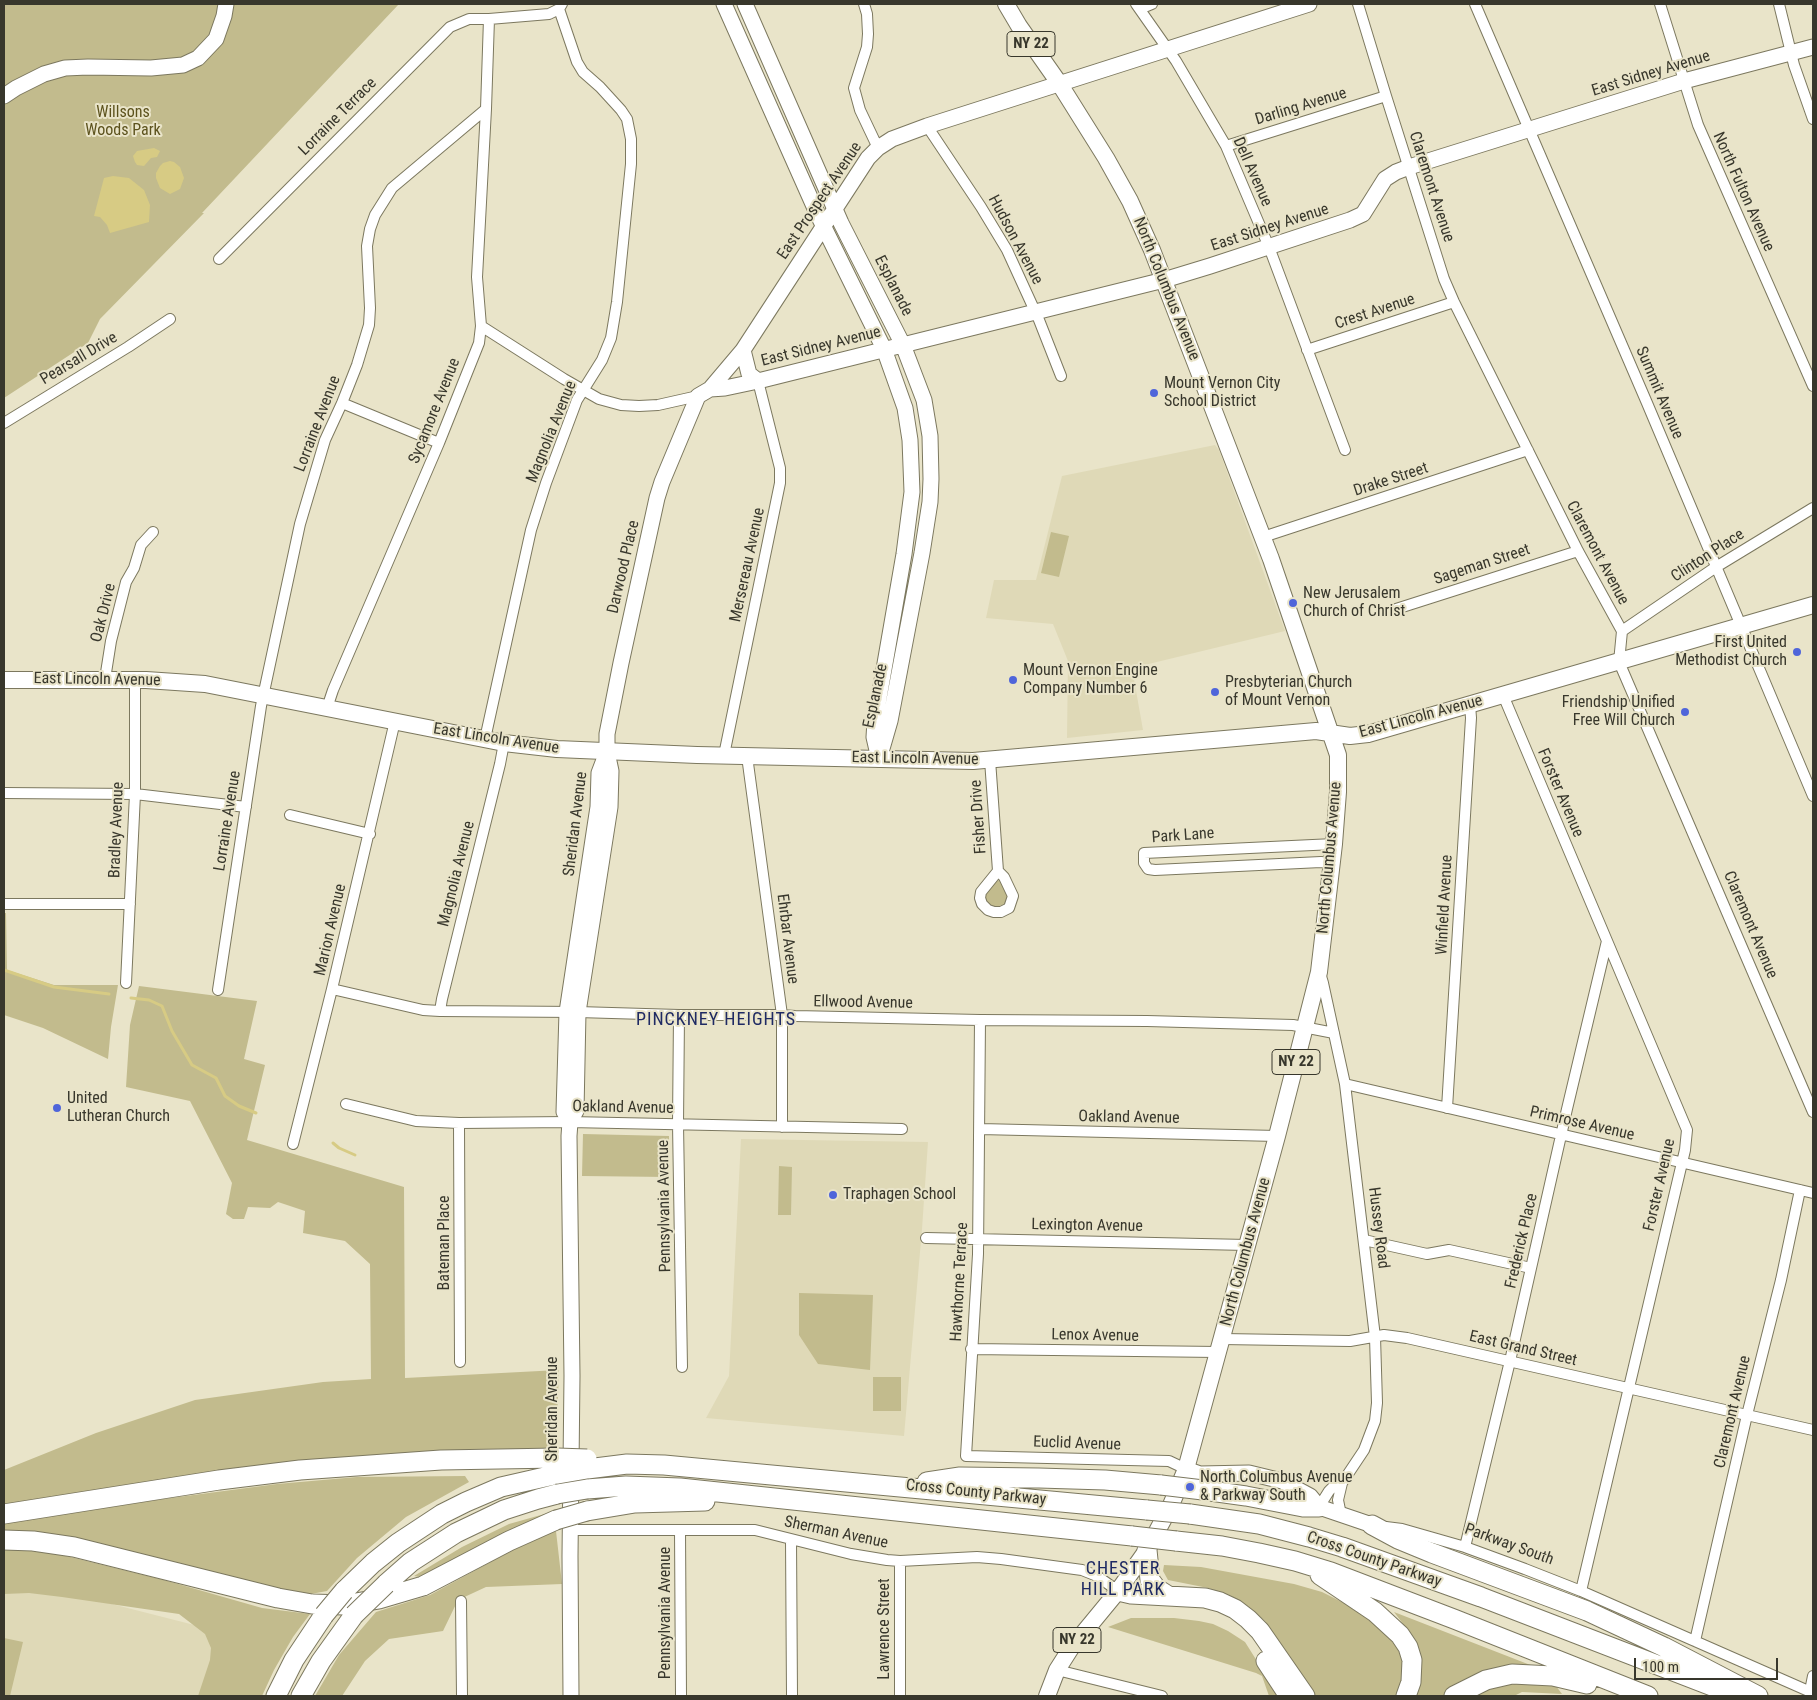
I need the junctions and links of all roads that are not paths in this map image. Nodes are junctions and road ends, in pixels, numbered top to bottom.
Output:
1 (226, 4) edge
2 (724, 4) edge
3 (744, 4) edge
4 (864, 4) edge
5 (1006, 4) edge
6 (1152, 4) edge
7 (1309, 4) edge
8 (1358, 4) edge
9 (1475, 4) edge
10 (1660, 4) edge
11 (1779, 4) edge
12 (560, 6) edge
13 (1138, 6) edge
14 (489, 19) junction
15 (1813, 47) edge
16 (1168, 49) junction
17 (1791, 53) junction
18 (1684, 80) junction
19 (1059, 84) junction
20 (4, 96) edge
21 (1386, 96) junction
22 (486, 108) junction
23 (1813, 119) edge
24 (927, 126) junction
25 (1528, 130) junction
26 (1226, 146) junction
27 (878, 148) junction
28 (1410, 167) junction
29 (834, 208) junction
30 (824, 225) junction
31 (1268, 247) junction
32 (219, 258) dead end
33 (1164, 280) junction
34 (1454, 302) junction
35 (1036, 311) junction
36 (170, 319) dead end
37 (481, 326) junction
38 (902, 345) junction
39 (884, 349) junction
40 (743, 350) junction
41 (1306, 350) junction
42 (1811, 375) edge
43 (1061, 376) dead end
44 (758, 381) junction
45 (1813, 386) edge
46 (583, 389) junction
47 (704, 393) junction
48 (342, 403) junction
49 (4, 423) edge
50 (439, 443) junction
51 (1345, 450) dead end
52 (1528, 450) junction
53 (1813, 508) edge
54 (153, 532) dead end
55 (1263, 537) junction
56 (1578, 550) junction
57 (1716, 567) junction
58 (1813, 605) edge
59 (1396, 609) dead end
60 (1741, 627) junction
61 (1622, 631) junction
62 (1619, 662) junction
63 (105, 679) junction
64 (4, 680) edge
65 (135, 680) junction
66 (264, 695) junction
67 (1503, 695) junction
68 (1470, 705) junction
69 (327, 708) junction
70 (396, 721) junction
71 (1332, 733) junction
72 (485, 739) junction
73 (504, 743) junction
74 (607, 752) junction
75 (724, 755) junction
76 (747, 756) junction
77 (879, 759) junction
78 (990, 760) junction
79 (4, 793) edge
80 (135, 794) junction
81 (1813, 796) edge
82 (246, 808) junction
83 (290, 814) dead end
84 (370, 834) junction
85 (1334, 844) junction
86 (1332, 863) junction
87 (998, 871) dead end
88 (4, 904) edge
89 (130, 904) junction
90 (1607, 941) junction
91 (1319, 972) junction
92 (126, 983) dead end
93 (332, 989) junction
94 (218, 990) dead end
95 (440, 1011) junction
96 (572, 1012) junction
97 (679, 1015) junction
98 (782, 1015) junction
99 (980, 1020) junction
100 (1306, 1028) junction
101 (1334, 1033) junction
102 (1345, 1084) junction
103 (346, 1104) dead end
104 (1447, 1108) junction
105 (1813, 1112) edge
106 (570, 1122) junction
107 (459, 1123) junction
108 (678, 1124) junction
109 (782, 1127) junction
110 (902, 1129) dead end
111 (980, 1129) junction
112 (1562, 1134) junction
113 (1277, 1136) junction
114 (293, 1144) dead end
115 (1681, 1163) junction
116 (1800, 1190) junction
117 (1813, 1193) edge
118 (926, 1238) dead end
119 (978, 1239) junction
120 (1364, 1240) junction
121 (1248, 1245) junction
122 (1531, 1268) junction
123 (1376, 1337) junction
124 (1220, 1346) junction
125 (972, 1349) junction
126 (1510, 1361) junction
127 (460, 1362) dead end
128 (682, 1367) dead end
129 (1628, 1389) junction
130 (1747, 1416) junction
131 (1813, 1430) edge
132 (966, 1456) joint
133 (557, 1466) junction
134 (1186, 1469) junction
135 (1342, 1483) junction
136 (902, 1486) junction
137 (754, 1497) junction
138 (1319, 1507) junction
139 (4, 1514) edge
140 (1341, 1515) junction
141 (563, 1525) junction
142 (1372, 1525) junction
143 (680, 1530) junction
144 (4, 1540) edge
145 (791, 1540) junction
146 (1464, 1547) junction
147 (1147, 1550) junction
148 (900, 1561) junction
149 (1300, 1562) junction
150 (1118, 1591) junction
151 (1581, 1591) junction
152 (1167, 1595) junction
153 (461, 1601) dead end
154 (1695, 1641) junction
155 (1057, 1670) junction
156 (1813, 1676) edge
157 (1811, 1692) edge
158 (276, 1696) edge
159 (300, 1696) edge
160 (462, 1696) edge
161 (571, 1696) edge
162 (681, 1696) edge
163 (792, 1696) edge
164 (900, 1696) edge
165 (1047, 1696) edge
166 (1162, 1696) edge
167 (1288, 1696) edge
168 (1305, 1696) edge
169 (1406, 1696) edge
170 (1454, 1696) edge
171 (1628, 1696) edge
172 (1648, 1696) edge
173 (1738, 1696) edge
174 (1758, 1696) edge

1 - 20 street
2 - 30 street, Esplanade
3 - 29 street, Esplanade
4 - 27 street
5 - 19 main road, North Columbus Avenue / NY 22
6 - 13 street
7 - 16 street, East Prospect Avenue
8 - 21 street, Claremont Avenue
9 - 25 street, Summit Avenue
10 - 18 street, North Fulton Avenue
11 - 17 street
12 - 14 street
12 - 46 street, Magnolia Avenue
13 - 16 street, Dell Avenue
14 - 22 street
14 - 32 street, Lorraine Terrace
15 - 17 street, East Sidney Avenue
16 - 19 street, East Prospect Avenue
16 - 26 street, Dell Avenue
17 - 18 street, East Sidney Avenue
17 - 23 street
18 - 25 street, East Sidney Avenue
18 - 42 street, North Fulton Avenue
19 - 24 street, East Prospect Avenue
19 - 33 main road, North Columbus Avenue / NY 22
21 - 26 street, Darling Avenue
21 - 28 street, Claremont Avenue
22 - 37 street, Sycamore Avenue
22 - 48 street, Lorraine Avenue
24 - 27 street, East Prospect Avenue
24 - 35 street, Hudson Avenue
25 - 28 street, East Sidney Avenue
25 - 57 street, Summit Avenue
26 - 31 street, Dell Avenue
27 - 29 street, East Prospect Avenue
28 - 31 street, East Sidney Avenue
28 - 34 street, Claremont Avenue
29 - 30 street, East Prospect Avenue
29 - 38 street, Esplanade
30 - 39 street, Esplanade
30 - 40 street, East Prospect Avenue
31 - 33 street, East Sidney Avenue
31 - 41 street, Dell Avenue
33 - 35 street, East Sidney Avenue
33 - 55 main road, North Columbus Avenue / NY 22
34 - 41 street, Crest Avenue
34 - 52 street, Claremont Avenue
35 - 38 street, East Sidney Avenue
35 - 43 street, Hudson Avenue
36 - 49 street, Pearsall Drive
37 - 46 street
37 - 50 street, Sycamore Avenue
38 - 39 street, East Sidney Avenue
38 - 77 street, Esplanade
39 - 44 street, East Sidney Avenue
39 - 77 street, Esplanade
40 - 44 street
40 - 47 street, East Prospect Avenue
41 - 51 street, Dell Avenue
42 - 45 street, North Fulton Avenue
44 - 47 street, East Sidney Avenue
44 - 75 street, Mersereau Avenue
46 - 47 street
46 - 72 street, Magnolia Avenue
47 - 74 street, Darwood Place
48 - 50 street
48 - 66 street, Lorraine Avenue
50 - 69 street, Sycamore Avenue
52 - 55 street, Drake Street
52 - 56 street, Claremont Avenue
53 - 57 street, Clinton Place
54 - 63 street, Oak Drive
55 - 71 main road, North Columbus Avenue / NY 22
56 - 59 street, Sageman Street
56 - 61 street, Claremont Avenue
57 - 60 street, Summit Avenue
57 - 61 street, Clinton Place
58 - 60 main road, East Lincoln Avenue
60 - 62 main road, East Lincoln Avenue
60 - 81 street, Summit Avenue
61 - 62 street, Claremont Avenue
62 - 67 main road, East Lincoln Avenue
62 - 105 street, Claremont Avenue
63 - 64 main road, East Lincoln Avenue
63 - 65 main road, East Lincoln Avenue
65 - 66 main road, East Lincoln Avenue
65 - 80 street, Bradley Avenue
66 - 69 main road, East Lincoln Avenue
66 - 82 street, Lorraine Avenue
67 - 68 main road, East Lincoln Avenue
67 - 90 street, Forster Avenue
68 - 71 main road, East Lincoln Avenue
68 - 104 street, Winfield Avenue
69 - 70 main road, East Lincoln Avenue
70 - 72 main road, East Lincoln Avenue
70 - 84 street, Marion Avenue
71 - 78 main road, East Lincoln Avenue
71 - 85 main road, North Columbus Avenue / NY 22
72 - 73 main road, East Lincoln Avenue
73 - 74 main road, East Lincoln Avenue
73 - 95 street, Magnolia Avenue
74 - 75 main road, East Lincoln Avenue
74 - 96 street, Sheridan Avenue
75 - 76 main road, East Lincoln Avenue
76 - 77 main road, East Lincoln Avenue
76 - 98 street, Ehrbar Avenue
77 - 78 main road, East Lincoln Avenue
78 - 87 street, Fisher Drive
79 - 80 street
80 - 82 street
80 - 89 street, Bradley Avenue
82 - 94 street, Lorraine Avenue
83 - 84 street
84 - 93 street, Marion Avenue
85 - 86 main road, North Columbus Avenue / NY 22
85 - 86 street, Park Lane
86 - 91 main road, North Columbus Avenue / NY 22
88 - 89 street
89 - 92 street, Bradley Avenue
90 - 112 street, Frederick Place
90 - 115 street, Forster Avenue
91 - 100 main road, North Columbus Avenue / NY 22
91 - 101 street, Hussey Road
93 - 95 street, Ellwood Avenue
93 - 114 street, Marion Avenue
95 - 96 street, Ellwood Avenue
96 - 97 street, Ellwood Avenue
96 - 106 street, Sheridan Avenue
97 - 98 street, Ellwood Avenue
97 - 108 street, Pennsylvania Avenue
98 - 99 street, Ellwood Avenue
98 - 109 street, Ehrbar Avenue
99 - 100 street, Ellwood Avenue
99 - 111 street, Hawthorne Terrace
100 - 101 street, Ellwood Avenue
100 - 113 main road, North Columbus Avenue / NY 22
101 - 102 street, Hussey Road
102 - 104 street, Primrose Avenue
102 - 120 street, Hussey Road
103 - 107 street, Oakland Avenue
104 - 112 street, Primrose Avenue
106 - 107 street, Oakland Avenue
106 - 108 street, Oakland Avenue
106 - 141 street, Sheridan Avenue
107 - 127 street, Bateman Place
108 - 109 street, Oakland Avenue
108 - 128 street, Pennsylvania Avenue
109 - 110 street, Oakland Avenue
111 - 113 street, Oakland Avenue
111 - 119 street, Hawthorne Terrace
112 - 115 street, Primrose Avenue
112 - 122 street, Frederick Place
113 - 121 main road, North Columbus Avenue / NY 22
115 - 116 street, Primrose Avenue
115 - 129 street, Forster Avenue
116 - 117 street, Primrose Avenue
116 - 130 street, Claremont Avenue
118 - 119 street, Lexington Avenue
119 - 121 street, Lexington Avenue
119 - 125 street, Hawthorne Terrace
120 - 122 street
120 - 123 street, Hussey Road
121 - 124 main road, North Columbus Avenue / NY 22
122 - 126 street, Frederick Place
123 - 124 street, East Grand Street
123 - 126 street, East Grand Street
123 - 135 street, Hussey Road
124 - 125 street, Lenox Avenue
124 - 134 main road, North Columbus Avenue / NY 22
125 - 132 street, Hawthorne Terrace
126 - 129 street, East Grand Street
126 - 146 street, Frederick Place
129 - 130 street, East Grand Street
129 - 151 street, Forster Avenue
130 - 131 street, East Grand Street
130 - 154 street, Claremont Avenue
132 - 134 street, Euclid Avenue
133 - 136 highway, Cross County Parkway, bridge
133 - 139 highway
133 - 158 highway, Cross County Parkway, bridge
134 - 138 street, Parkway South
134 - 147 main road, North Columbus Avenue / NY 22
135 - 138 street, Hussey Road
135 - 140 street, Hussey Road
136 - 138 highway, bridge
136 - 173 highway, Cross County Parkway, bridge
137 - 141 highway, bridge
137 - 149 highway, Cross County Parkway, bridge
137 - 159 highway, Cross County Parkway, bridge
138 - 140 street, Parkway South
140 - 142 street, Parkway South
141 - 143 street, Sherman Avenue
141 - 144 highway
141 - 161 street, Sheridan Avenue
142 - 146 street, Parkway South
142 - 174 highway
143 - 145 street, Sherman Avenue
143 - 162 street, Pennsylvania Avenue
145 - 148 street, Sherman Avenue
145 - 163 street
146 - 151 street, Parkway South
147 - 150 main road, North Columbus Avenue / NY 22
147 - 152 highway
148 - 150 street, Sherman Avenue
148 - 164 street, Lawrence Street
149 - 169 highway
149 - 172 highway, Cross County Parkway
150 - 152 highway
150 - 155 main road, North Columbus Avenue / NY 22
150 - 167 highway
151 - 154 street, Parkway South
152 - 168 highway
153 - 160 street
154 - 157 street, Parkway South
155 - 165 main road, North Columbus Avenue / NY 22
155 - 166 street
156 - 157 street
170 - 171 highway

